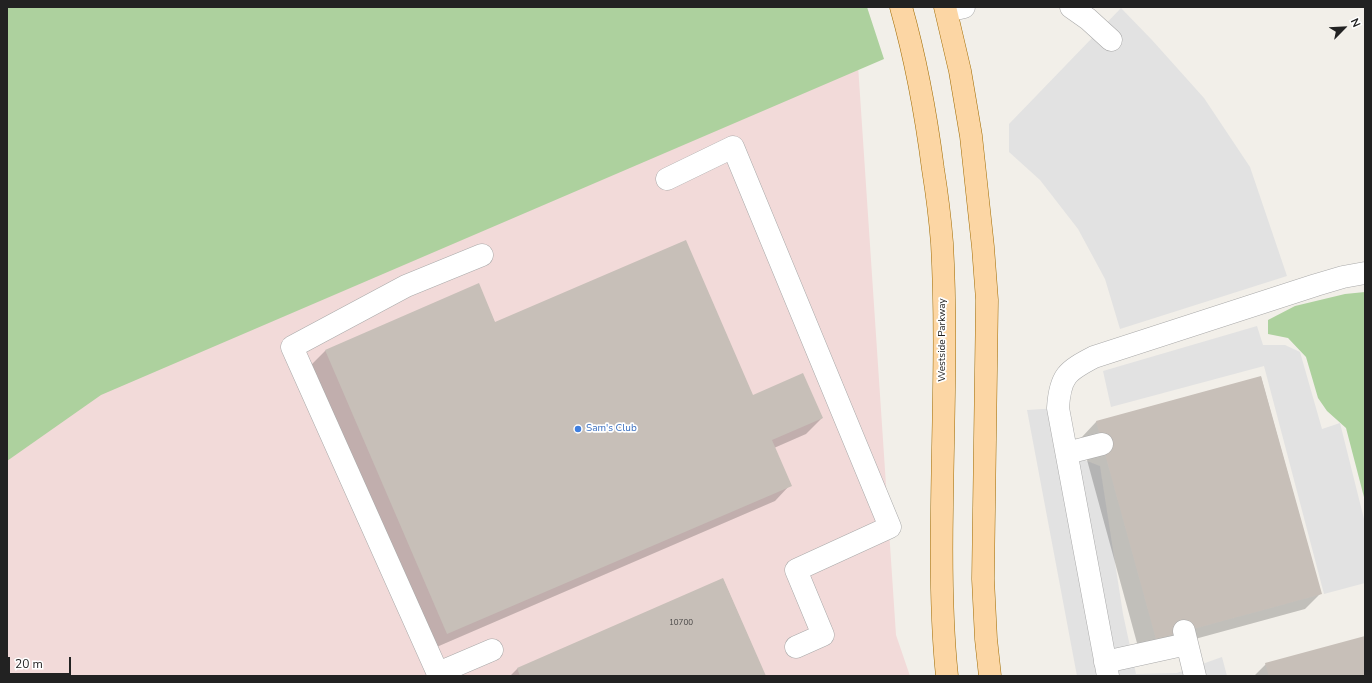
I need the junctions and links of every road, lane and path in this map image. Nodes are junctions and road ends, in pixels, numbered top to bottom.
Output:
1 (901, 7) edge
2 (1071, 7) edge
3 (952, 8) edge
4 (1111, 40) dead end
5 (667, 178) dead end
6 (482, 255) dead end
7 (1365, 273) edge
8 (1102, 444) dead end
9 (1067, 453) junction
10 (796, 647) dead end
11 (492, 650) dead end
12 (1106, 669) edge
13 (438, 675) edge
14 (947, 676) edge
15 (990, 676) edge
16 (1195, 676) edge

1 - 14 main road, Westside Parkway
2 - 4 lane
3 - 15 main road
5 - 10 lane
6 - 13 lane
7 - 9 lane
8 - 9 lane
9 - 12 lane
11 - 13 lane
12 - 16 lane

